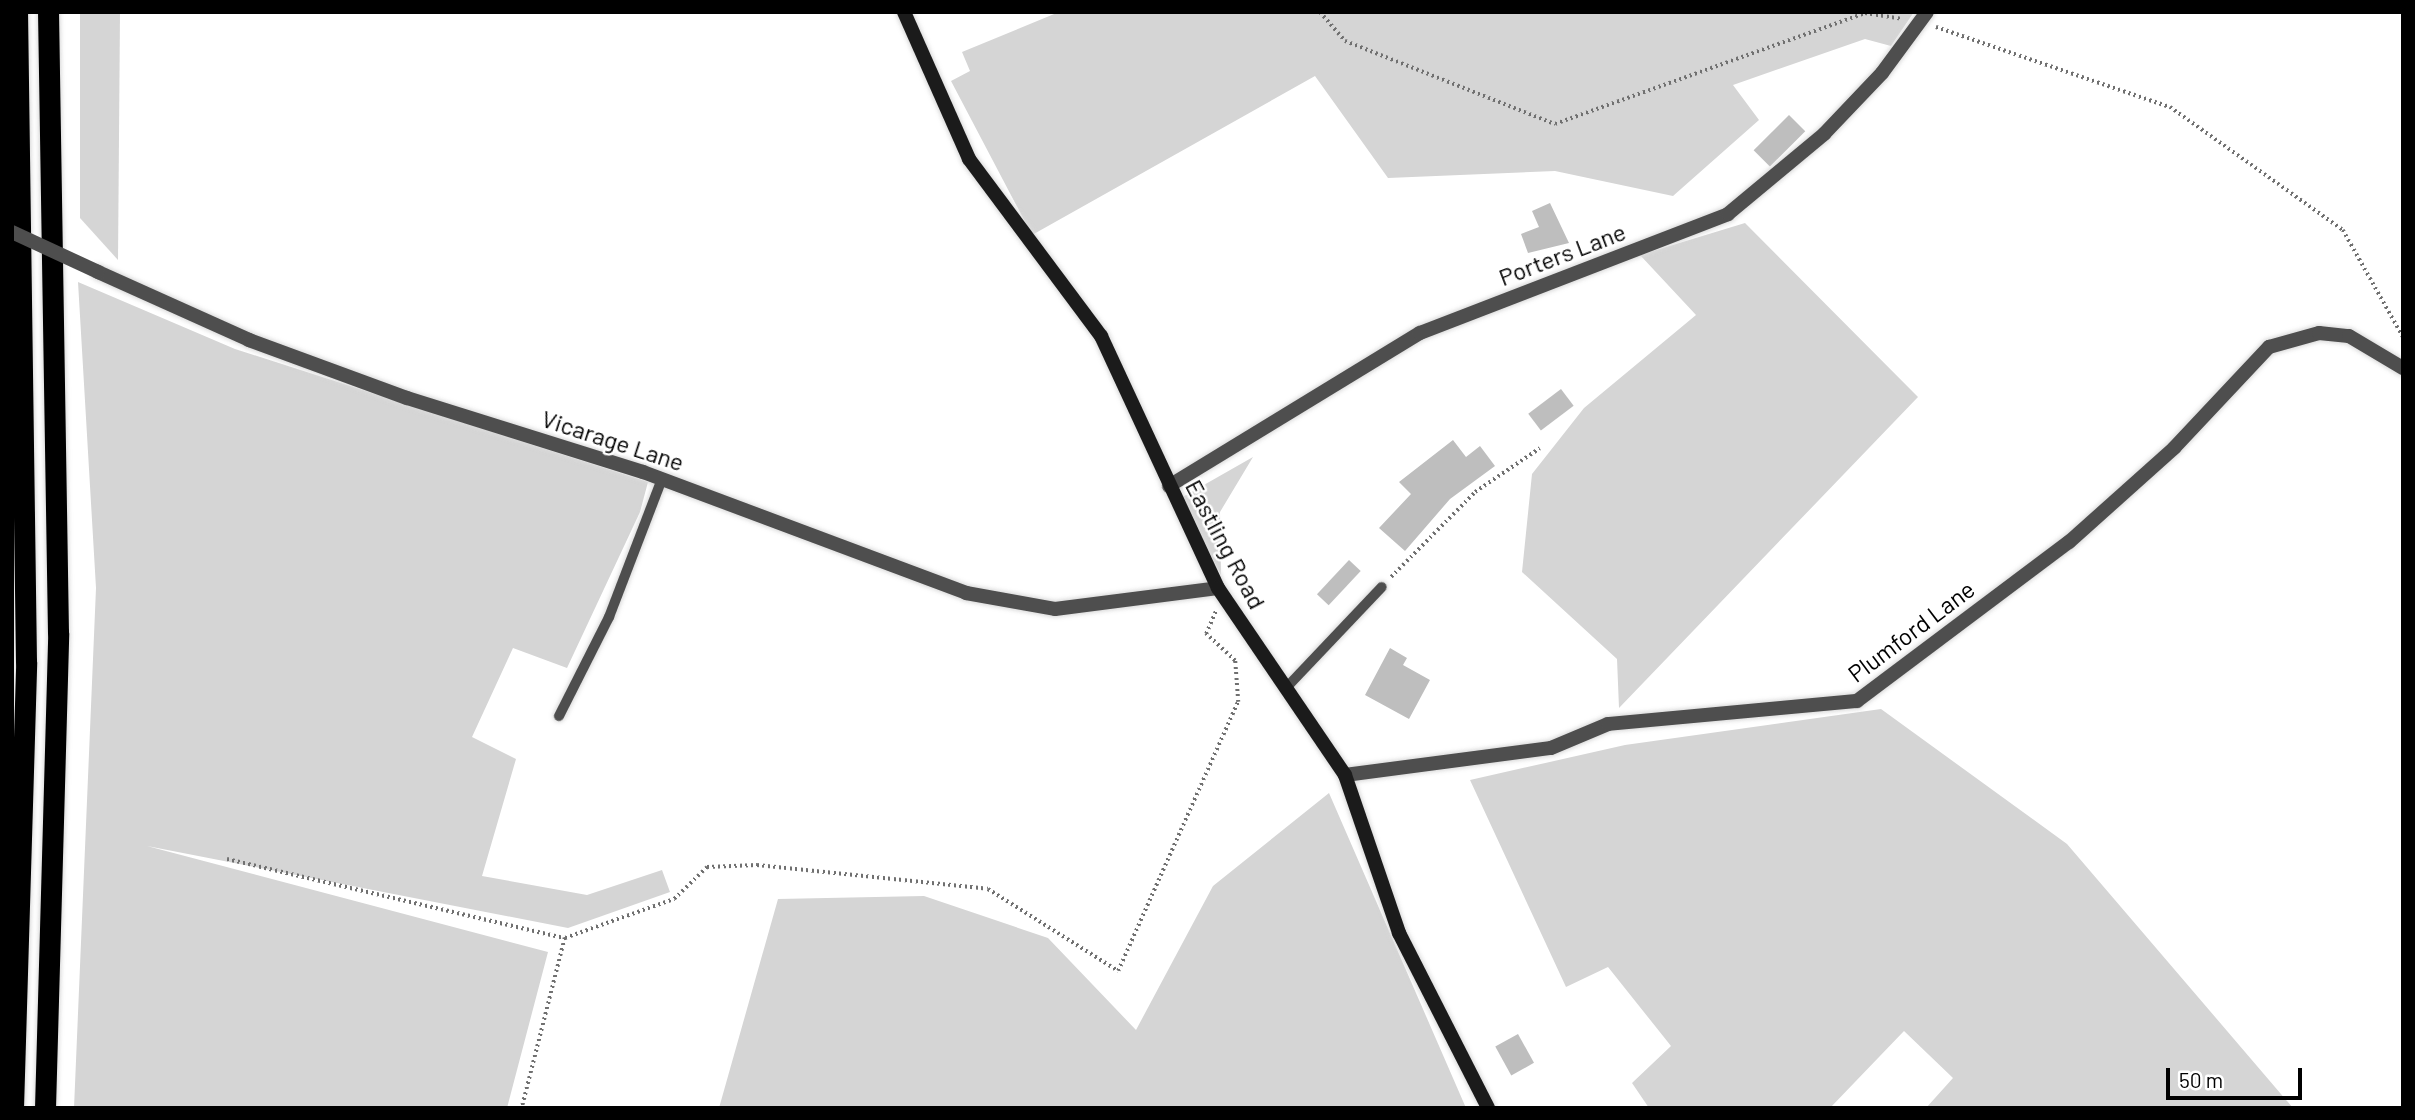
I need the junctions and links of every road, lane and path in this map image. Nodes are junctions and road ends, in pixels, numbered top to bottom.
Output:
1 (17, 12) edge
2 (48, 12) edge
3 (904, 12) edge
4 (1320, 12) edge
5 (1924, 17) edge
6 (12, 232) edge
7 (2403, 337) edge
8 (2403, 369) edge
9 (1540, 449) dead end
10 (662, 479) junction
11 (1169, 486) junction
12 (1382, 587) joint
13 (1218, 588) junction
14 (1225, 602) junction
15 (1286, 688) junction
16 (559, 716) dead end
17 (1437, 758) dead end
18 (1345, 775) junction
19 (227, 859) dead end
20 (565, 938) junction
21 (13, 1108) edge
22 (45, 1108) edge
23 (522, 1108) edge
24 (1488, 1108) edge

1 - 21 highway
2 - 22 highway
3 - 11 street, Eastling Road
4 - 5 path
5 - 7 path
5 - 11 street, Porters Lane
6 - 10 street, Vicarage Lane, bridge
8 - 18 street, Plumford Lane
9 - 12 path
10 - 13 street, Vicarage Lane
10 - 16 lane
11 - 13 street, Eastling Road
12 - 15 lane
13 - 14 street, Eastling Road
14 - 15 street, Eastling Road
14 - 20 path
15 - 18 street, Eastling Road
17 - 18 street
18 - 24 street, Eastling Road
19 - 20 path
20 - 23 path

